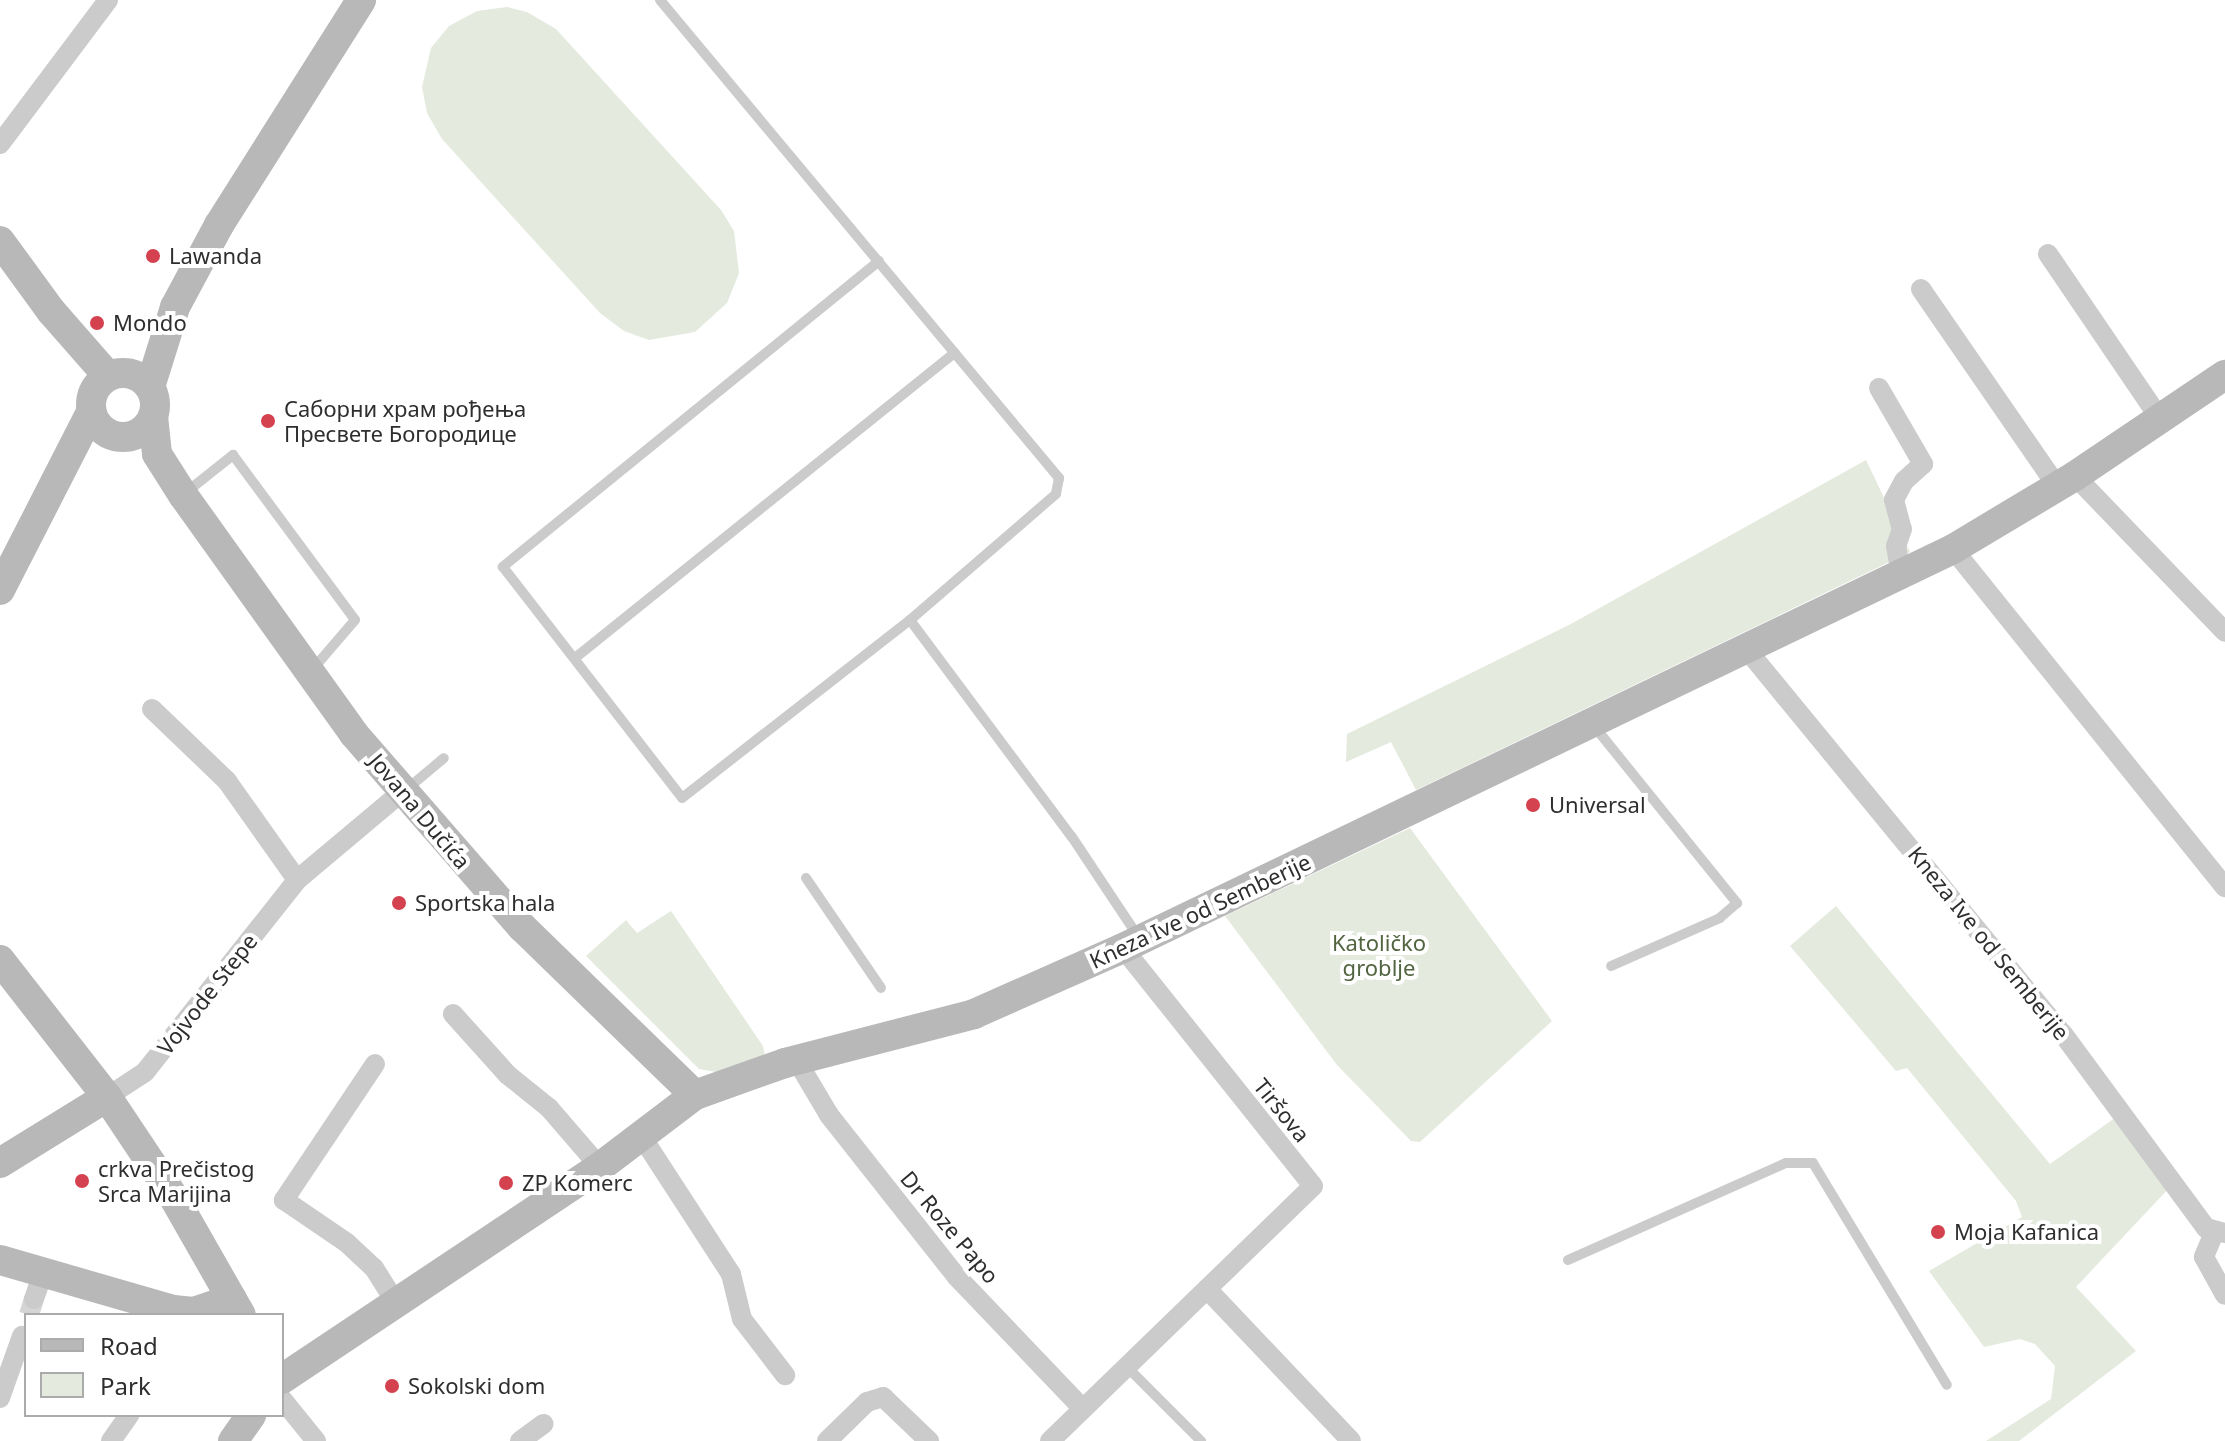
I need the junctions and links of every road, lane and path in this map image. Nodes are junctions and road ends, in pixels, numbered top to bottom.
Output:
1 (108, 0) edge
2 (361, 0) edge
3 (660, 0) edge
4 (0, 144) edge
5 (0, 241) edge
6 (2048, 254) dead end
7 (879, 261) junction
8 (1921, 289) dead end
9 (175, 307) junction
10 (955, 353) junction
11 (2225, 375) edge
12 (103, 388) junction
13 (1879, 388) dead end
14 (151, 401) junction
15 (2160, 419) junction
16 (115, 436) junction
17 (2066, 481) junction
18 (55, 484) junction
19 (183, 495) junction
20 (1953, 549) junction
21 (1901, 575) junction
22 (0, 590) edge
23 (910, 620) junction
24 (2225, 632) edge
25 (1748, 651) junction
26 (575, 658) junction
27 (308, 675) junction
28 (152, 709) dead end
29 (1593, 725) junction
30 (444, 758) dead end
31 (402, 792) junction
32 (806, 878) dead end
33 (297, 880) junction
34 (2225, 887) edge
35 (1132, 944) junction
36 (0, 960) edge
37 (1611, 966) dead end
38 (881, 988) dead end
39 (453, 1014) dead end
40 (797, 1061) junction
41 (375, 1064) dead end
42 (695, 1095) junction
43 (107, 1097) junction
44 (642, 1137) junction
45 (0, 1163) edge
46 (600, 1167) junction
47 (2219, 1233) edge
48 (0, 1260) edge
49 (1568, 1260) dead end
50 (1207, 1289) junction
51 (2225, 1295) edge
52 (394, 1300) junction
53 (237, 1307) edge
54 (198, 1313) edge
55 (22, 1336) dead end
56 (1127, 1367) junction
57 (785, 1375) dead end
58 (284, 1378) edge
59 (1947, 1385) dead end
60 (0, 1398) edge
61 (284, 1401) edge
62 (1083, 1409) junction
63 (128, 1417) edge
64 (250, 1417) edge
65 (543, 1424) dead end
66 (111, 1441) edge
67 (233, 1441) edge
68 (316, 1441) edge
69 (520, 1441) edge
70 (827, 1441) edge
71 (929, 1441) edge
72 (1050, 1441) edge
73 (1201, 1441) edge
74 (1351, 1441) edge

1 - 4 street
2 - 9 street
3 - 7 lane
5 - 12 street
6 - 15 street
7 - 10 lane
7 - 26 lane
8 - 17 street
9 - 12 street
9 - 14 street
10 - 23 lane
10 - 26 lane
11 - 15 street, Kneza Ive od Semberije
12 - 14 street
12 - 16 street
12 - 18 street
13 - 21 street
14 - 16 street
14 - 19 street
15 - 17 street, Kneza Ive od Semberije
16 - 18 street
16 - 19 street
17 - 20 street, Kneza Ive od Semberije
17 - 24 street
18 - 22 street
19 - 27 street, Jovana Dučića
19 - 27 lane
20 - 21 street, Kneza Ive od Semberije
20 - 34 street
21 - 25 street, Kneza Ive od Semberije
23 - 26 lane
23 - 35 lane
25 - 29 street, Kneza Ive od Semberije
25 - 47 street, Kneza Ive od Semberije
27 - 31 street, Jovana Dučića
28 - 33 street
29 - 35 street, Kneza Ive od Semberije
29 - 37 lane
30 - 31 lane
31 - 33 street, Vojvode Stepe
31 - 42 street, Jovana Dučića
32 - 38 lane
33 - 43 street, Vojvode Stepe
35 - 40 street, Kneza Ive od Semberije
35 - 50 street, Tiršova
36 - 43 street
39 - 46 street
40 - 42 street, Kneza Ive od Semberije
40 - 62 street, Dr Roze Papo
41 - 52 street
42 - 44 street, Kneza Ive od Semberije
43 - 45 street
43 - 53 street
44 - 46 street, Kneza Ive od Semberije
44 - 57 street
46 - 52 street, Kneza Ive od Semberije
47 - 51 street
48 - 54 street
49 - 59 lane
50 - 56 street, Tiršova
50 - 74 street
52 - 58 street, Kneza Ive od Semberije
53 - 54 street
55 - 60 street
56 - 62 street, Tiršova
56 - 73 lane
61 - 68 street
62 - 72 street, Tiršova
63 - 66 street
64 - 67 street
65 - 69 street
70 - 71 street

